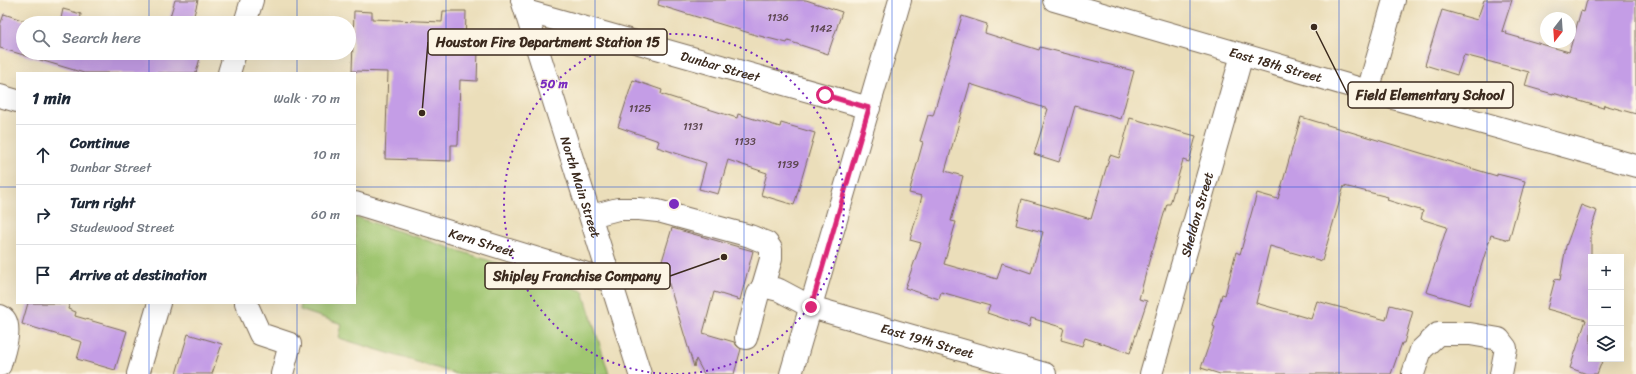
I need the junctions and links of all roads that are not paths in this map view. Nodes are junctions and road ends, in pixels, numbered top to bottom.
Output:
1 (252, 0) edge
2 (900, 0) edge
3 (1054, 0) edge
4 (1394, 0) edge
5 (524, 5) edge
6 (246, 16) edge
7 (1242, 55) junction
8 (233, 60) edge
9 (229, 72) edge
10 (1368, 91) junction
11 (0, 96) edge
12 (16, 101) edge
13 (869, 108) junction
14 (1636, 166) edge
15 (356, 203) edge
16 (591, 216) junction
17 (610, 281) junction
18 (763, 286) junction
19 (159, 304) edge
20 (246, 304) edge
21 (811, 307) junction
22 (0, 316) edge
23 (746, 338) dead end
24 (0, 365) edge
25 (138, 374) edge
26 (282, 374) edge
27 (640, 374) edge
28 (791, 374) edge
29 (1045, 374) edge
30 (1151, 374) edge
31 (1413, 374) edge
32 (1501, 374) edge

1 - 6 street
2 - 13 street
3 - 7 street, East 18th Street
4 - 10 street
5 - 13 street, Dunbar Street
5 - 16 street, North Main Street
7 - 10 street, East 18th Street
7 - 30 street, Sheldon Street
8 - 9 street
10 - 14 street, East 18th Street
11 - 12 street
13 - 21 street
15 - 17 street, Kern Street
16 - 17 street, North Main Street
16 - 18 street
17 - 27 street, North Main Street
18 - 21 street, East 19th Street
18 - 23 street
19 - 25 street
20 - 26 street
21 - 28 street
21 - 29 street, East 19th Street
22 - 24 street
31 - 32 street

